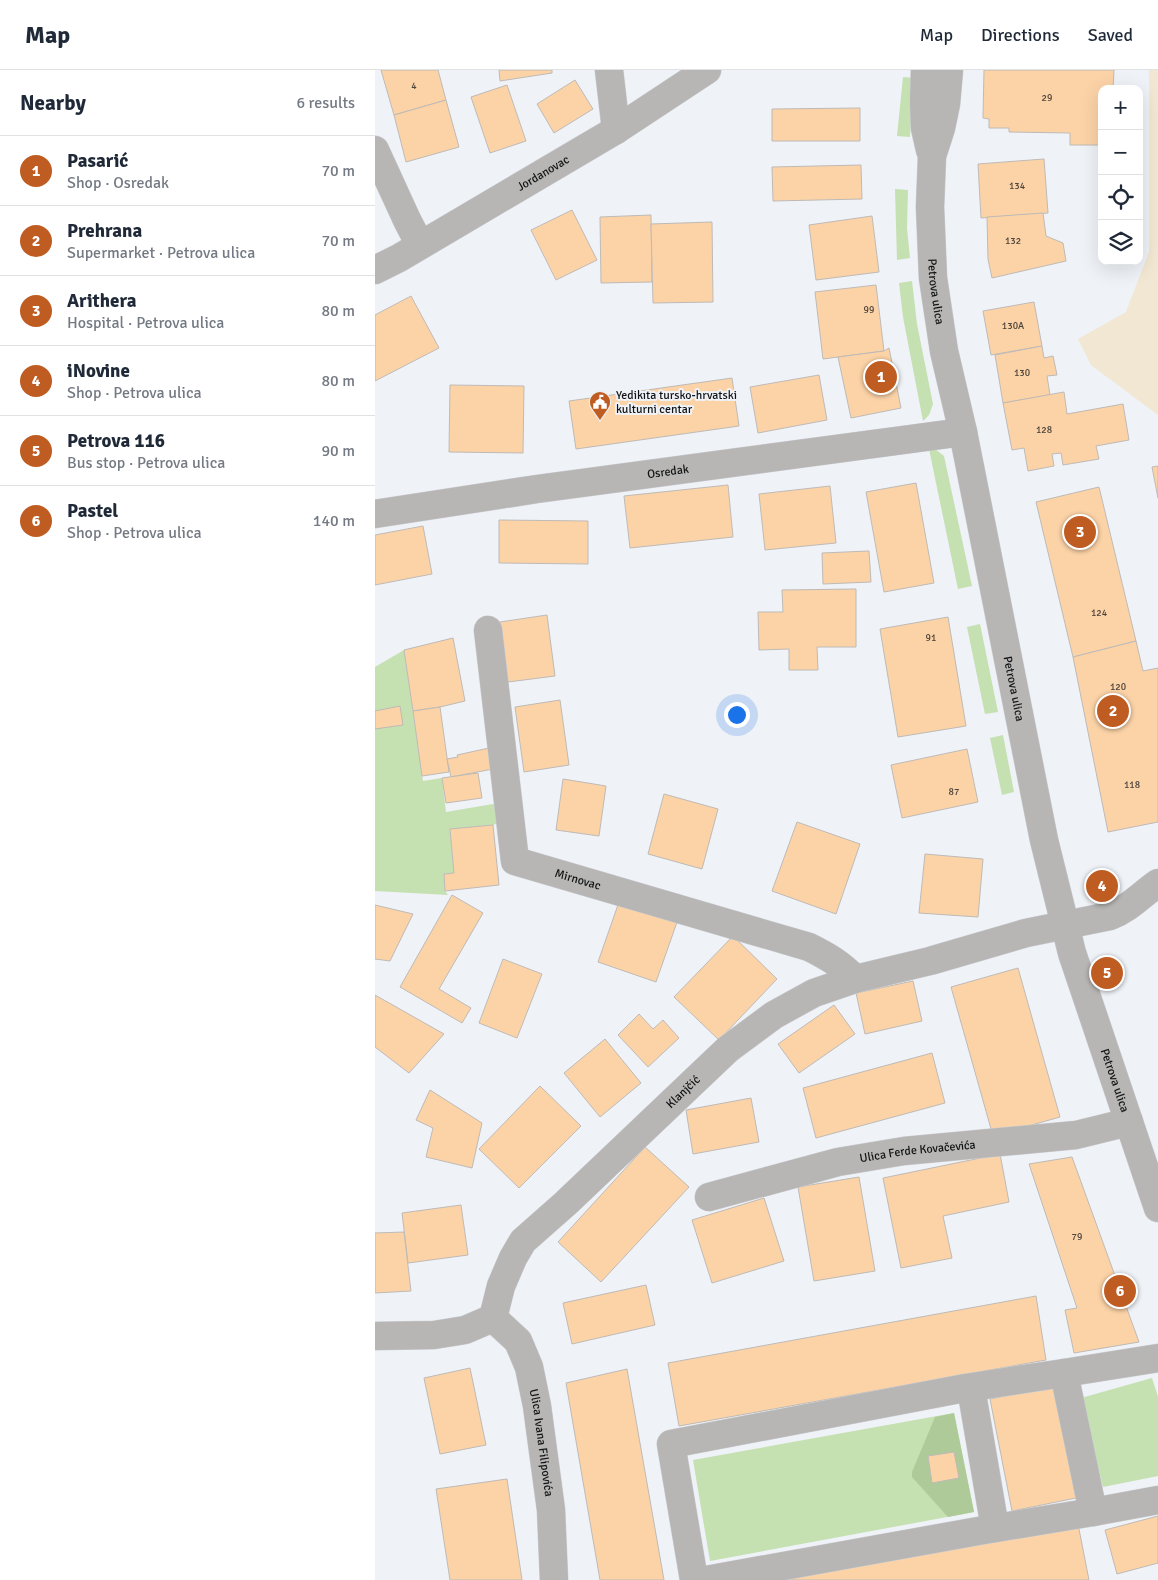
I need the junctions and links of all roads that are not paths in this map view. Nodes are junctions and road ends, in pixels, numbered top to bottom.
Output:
1 (609, 70) edge
2 (707, 70) edge
3 (925, 70) edge
4 (949, 70) edge
5 (616, 130) junction
6 (375, 150) edge
7 (932, 156) junction
8 (420, 245) junction
9 (375, 270) edge
10 (963, 432) junction
11 (375, 514) edge
12 (488, 630) dead end
13 (1158, 883) edge
14 (1065, 925) junction
15 (855, 979) junction
16 (1129, 1122) junction
17 (709, 1197) dead end
18 (1158, 1208) edge
19 (493, 1318) junction
20 (375, 1336) edge
21 (1158, 1358) edge
22 (1064, 1373) junction
23 (971, 1388) junction
24 (1158, 1500) edge
25 (1093, 1512) junction
26 (995, 1528) junction
27 (554, 1580) edge
28 (694, 1580) edge
29 (707, 1580) edge

1 - 5 street
2 - 5 street, Jordanovac
3 - 7 street, Petrova ulica
4 - 7 street, Petrova ulica
5 - 8 street, Jordanovac
6 - 8 street
7 - 10 street, Petrova ulica
8 - 9 street, Jordanovac
10 - 11 street, Osredak
10 - 14 street, Petrova ulica
12 - 15 street, Mirnovac
13 - 14 street, Klanjčić
14 - 15 street, Klanjčić
14 - 16 street, Petrova ulica
15 - 19 street, Klanjčić
16 - 17 street, Ulica Ferde Kovačevića
16 - 18 street, Petrova ulica
19 - 20 street
19 - 27 street, Ulica Ivana Filipovića
21 - 22 street
22 - 23 street
22 - 25 street
23 - 26 street
23 - 28 street
24 - 25 street
25 - 26 street
26 - 29 street

